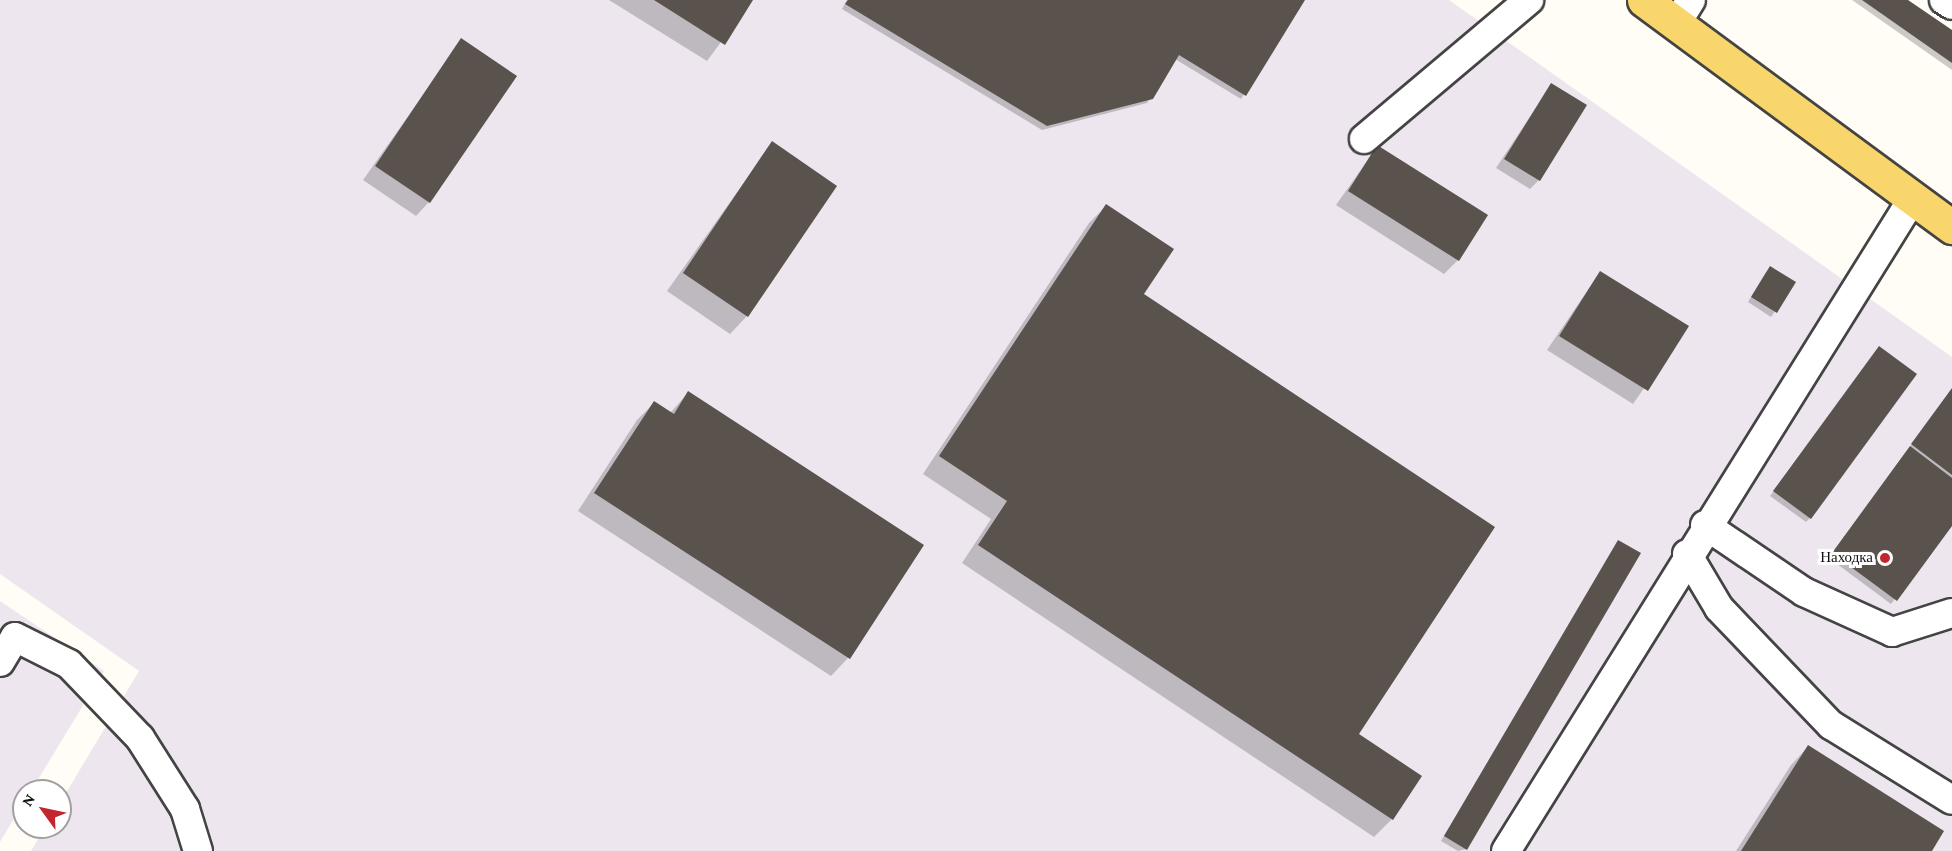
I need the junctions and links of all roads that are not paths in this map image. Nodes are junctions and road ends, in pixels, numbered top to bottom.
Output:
1 (1529, 0) edge
2 (1644, 0) edge
3 (1944, 0) edge
4 (1952, 5) edge
5 (1683, 12) edge
6 (1364, 139) dead end
7 (1913, 198) junction
8 (1952, 227) edge
9 (1705, 525) junction
10 (1687, 554) junction
11 (1952, 613) edge
12 (0, 662) edge
13 (1952, 800) edge
14 (198, 851) edge
15 (1506, 851) edge

1 - 6 lane
2 - 5 main road
3 - 4 lane
5 - 7 main road
7 - 8 main road
7 - 9 lane
9 - 10 lane
9 - 11 lane
10 - 13 lane
10 - 15 lane
12 - 14 lane

